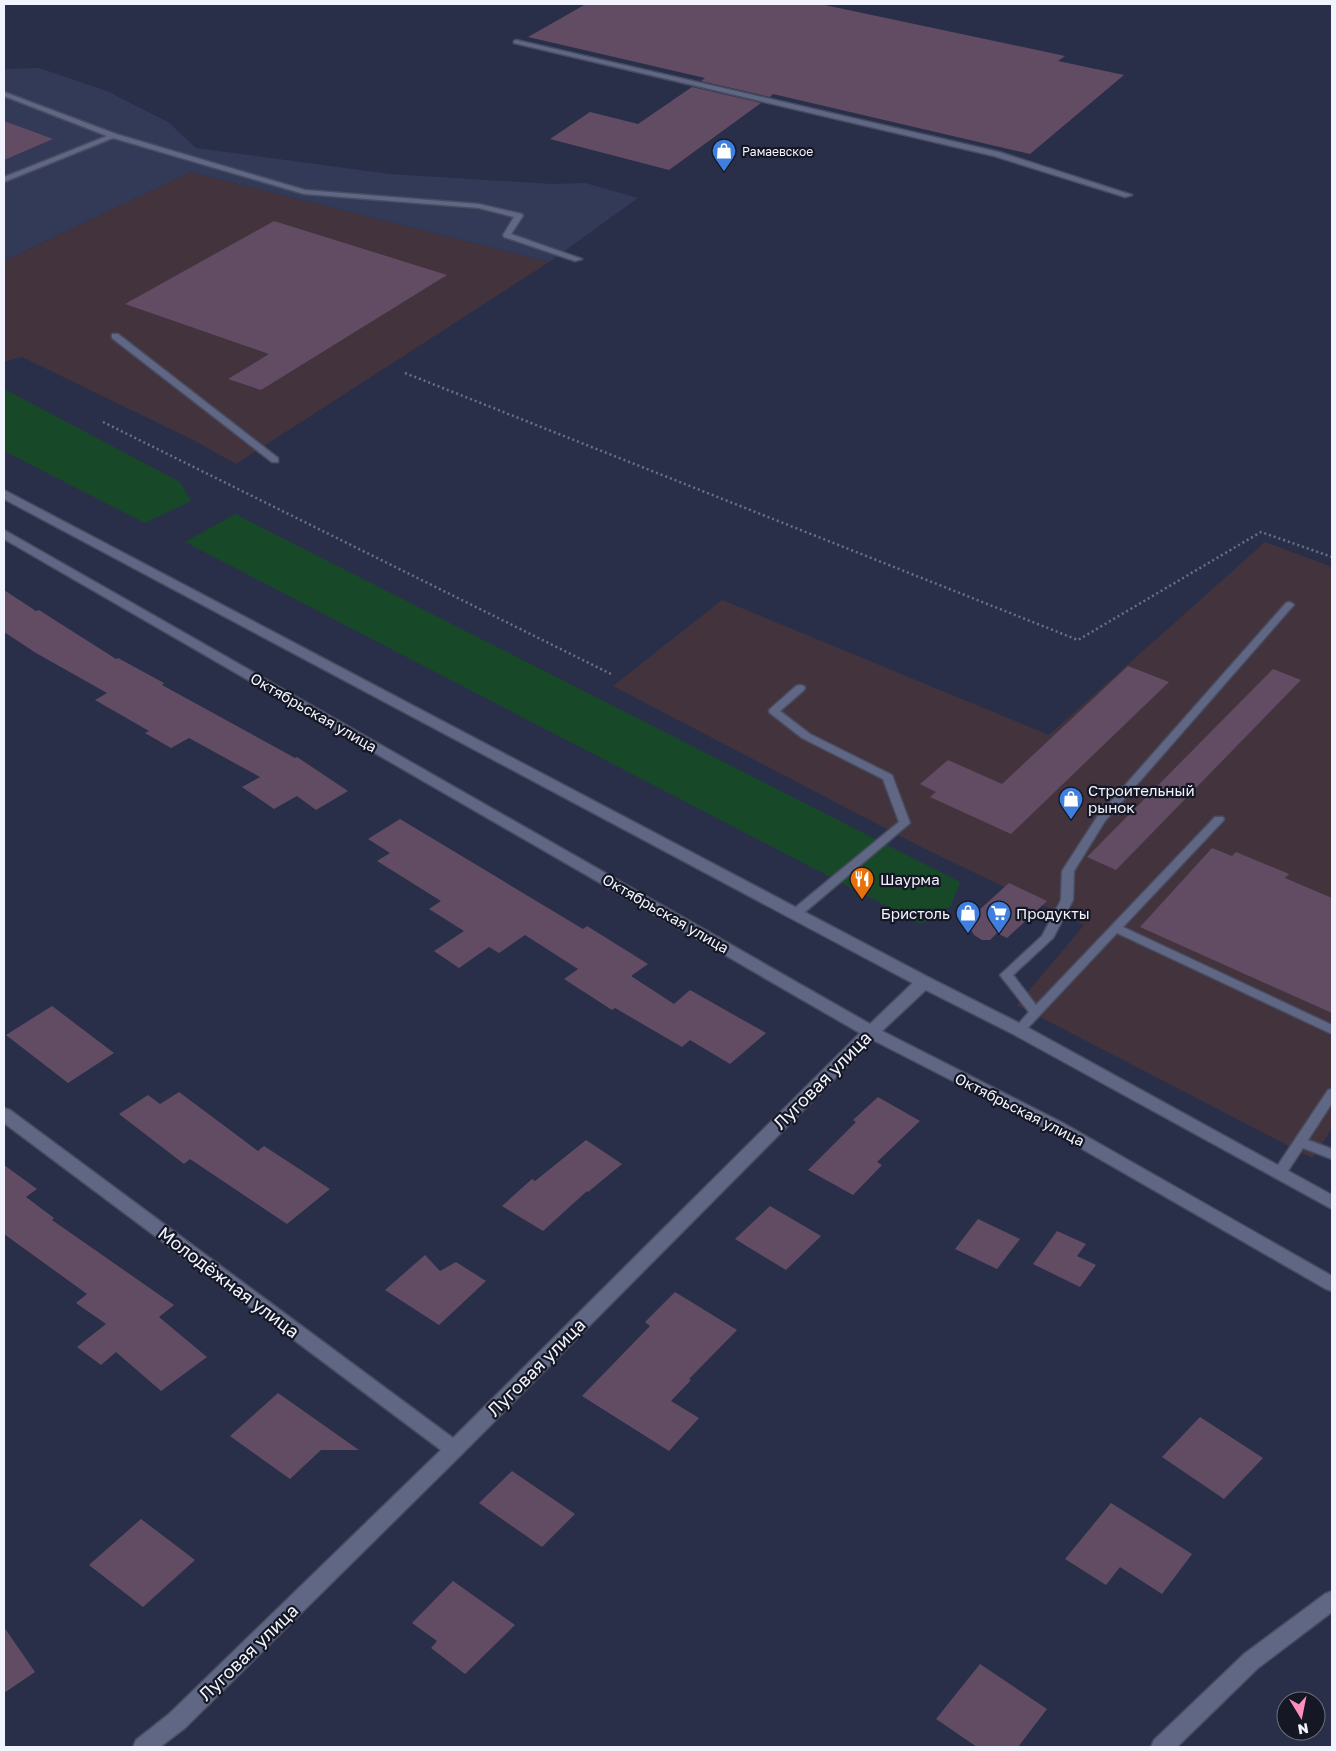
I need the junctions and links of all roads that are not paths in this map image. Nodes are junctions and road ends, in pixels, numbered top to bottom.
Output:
1 (516, 42) dead end
2 (4, 94) edge
3 (113, 136) junction
4 (4, 180) edge
5 (1128, 195) dead end
6 (578, 259) dead end
7 (115, 336) dead end
8 (275, 460) dead end
9 (4, 494) edge
10 (4, 534) edge
11 (1289, 605) dead end
12 (800, 688) dead end
13 (1219, 819) dead end
14 (795, 914) junction
15 (1116, 928) junction
16 (924, 982) junction
17 (1035, 1012) junction
18 (1019, 1030) junction
19 (1332, 1030) edge
20 (871, 1032) junction
21 (1332, 1093) edge
22 (4, 1114) edge
23 (1300, 1142) junction
24 (1332, 1154) edge
25 (1280, 1174) junction
26 (1332, 1203) edge
27 (1332, 1284) edge
28 (454, 1449) junction
29 (1332, 1600) edge
30 (144, 1747) edge
31 (1162, 1747) edge

1 - 5 lane
2 - 3 lane
3 - 4 lane
3 - 6 lane
7 - 8 lane
9 - 14 street
10 - 20 street, Октябрьская улица
11 - 17 lane
12 - 14 lane
13 - 15 lane
14 - 16 street
15 - 17 lane
15 - 19 lane
16 - 18 street
16 - 20 street, Луговая улица
17 - 18 lane
18 - 25 street
20 - 27 street, Октябрьская улица
20 - 28 street, Луговая улица
21 - 23 lane
22 - 28 street, Молодёжная улица
23 - 24 lane
23 - 25 lane
25 - 26 street
28 - 30 street, Луговая улица
29 - 31 street

